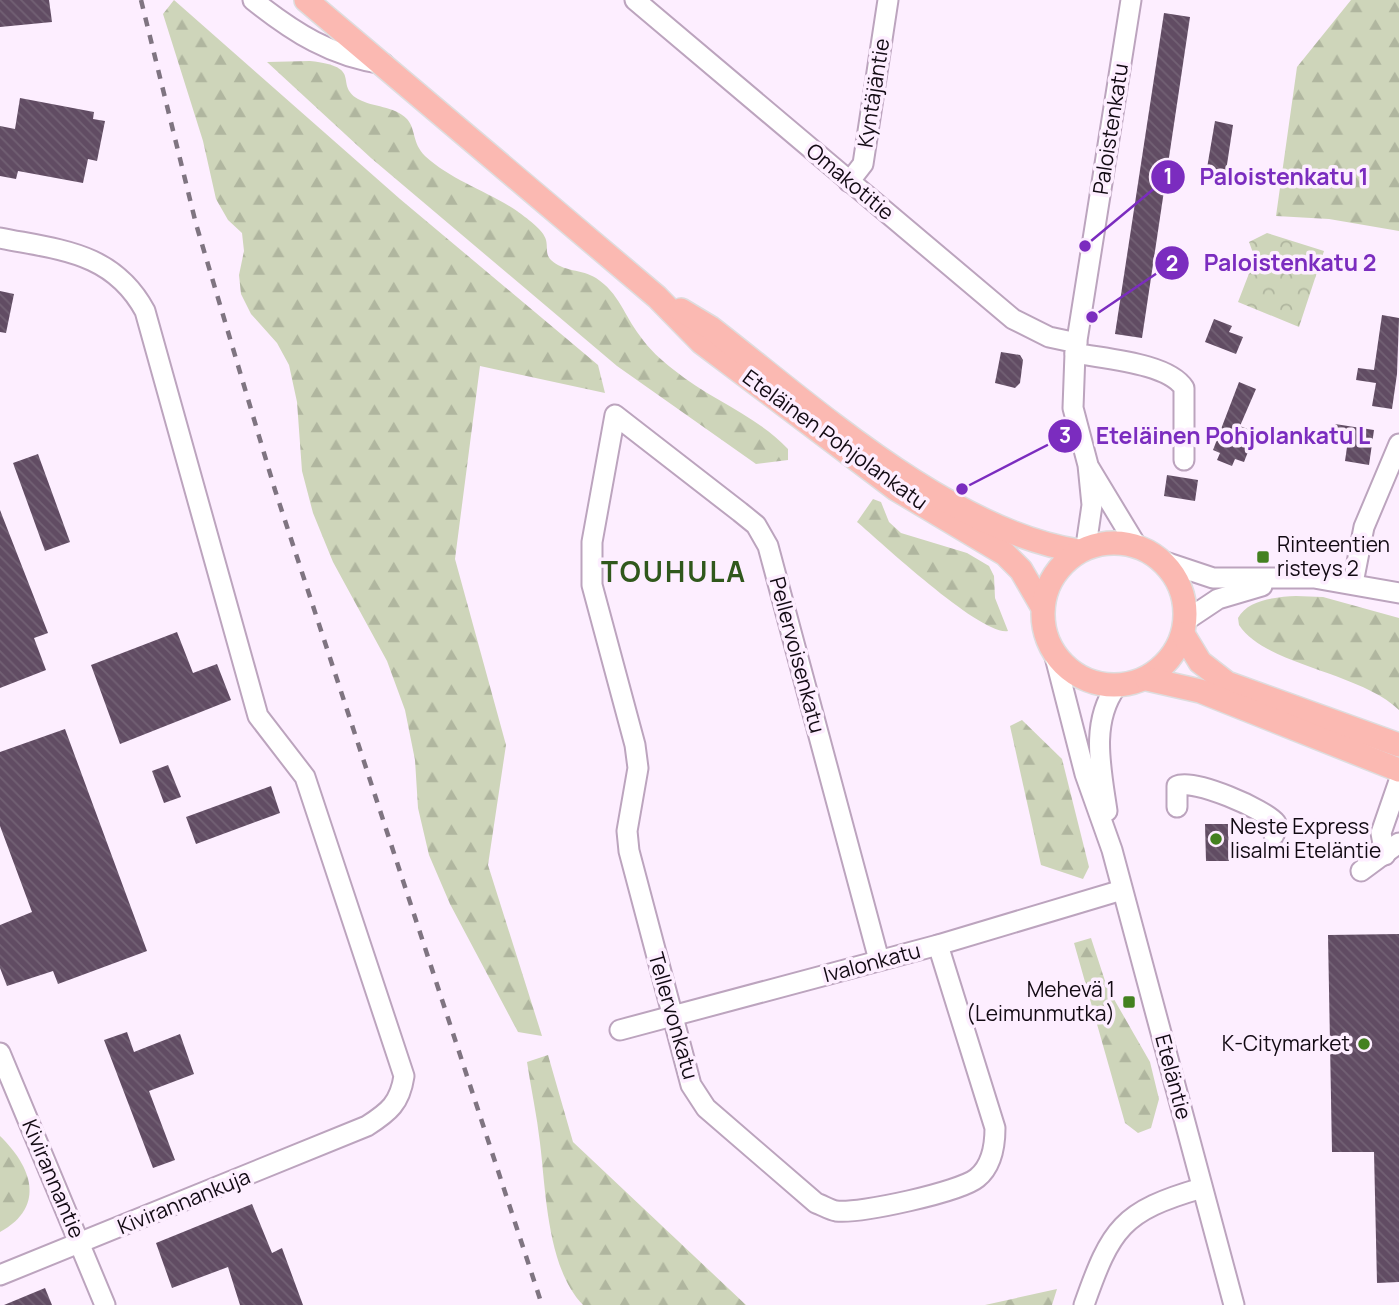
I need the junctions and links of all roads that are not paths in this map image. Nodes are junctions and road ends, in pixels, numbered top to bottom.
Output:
1 (253, 0) edge
2 (306, 0) edge
3 (635, 0) edge
4 (888, 0) edge
5 (1131, 0) edge
6 (384, 64) junction
7 (849, 182) junction
8 (0, 238) edge
9 (657, 297) junction
10 (1076, 348) junction
11 (615, 415) joint
12 (1399, 444) edge
13 (1184, 460) dead end
14 (1088, 465) junction
15 (1136, 545) junction
16 (1083, 549) junction
17 (1165, 562) junction
18 (1276, 579) junction
19 (1353, 583) junction
20 (1399, 593) edge
21 (1043, 608) junction
22 (1184, 627) junction
23 (1054, 653) junction
24 (1147, 679) junction
25 (1116, 687) junction
26 (1399, 745) edge
27 (1399, 770) edge
28 (1399, 781) edge
29 (1177, 807) dead end
30 (1274, 835) dead end
31 (1392, 849) edge
32 (1112, 850) junction
33 (1361, 871) dead end
34 (1122, 890) junction
35 (937, 945) junction
36 (879, 960) junction
37 (673, 1017) junction
38 (620, 1030) dead end
39 (0, 1053) edge
40 (1202, 1188) junction
41 (80, 1244) junction
42 (0, 1275) edge
43 (105, 1305) edge
44 (1084, 1305) edge
45 (1234, 1305) edge

1 - 6 street, Eteläinen Pohjolankatu
2 - 6 main road, Eteläinen Pohjolankatu
3 - 7 street, Omakotitie
4 - 7 street, Kyntäjäntie
5 - 10 street, Paloistenkatu
6 - 9 main road, Eteläinen Pohjolankatu
7 - 10 street, Omakotitie
8 - 41 street, Kivirannankuja
9 - 16 main road, Eteläinen Pohjolankatu
9 - 21 main road, Eteläinen Pohjolankatu
10 - 13 street, Omakotitie
10 - 14 street, Paloistenkatu
11 - 36 street, Pellervoisenkatu
11 - 37 street, Tellervonkatu
12 - 19 street
14 - 15 street, Paloistenkatu
14 - 16 street, Paloistenkatu
15 - 16 main road
15 - 17 main road
16 - 21 main road
17 - 18 street
17 - 22 main road
18 - 19 street
18 - 22 street
19 - 20 street
21 - 23 main road
22 - 24 main road
22 - 26 main road
23 - 25 main road
23 - 32 street, Eteläntie
24 - 25 main road
24 - 27 main road
25 - 32 street, Eteläntie
28 - 31 street
29 - 30 street
31 - 33 street
32 - 34 street, Eteläntie
34 - 35 street, Ivalonkatu
34 - 40 street, Eteläntie
35 - 36 street, Ivalonkatu
35 - 37 street, Tellervonkatu
36 - 37 street, Ivalonkatu
37 - 38 street, Ivalonkatu
39 - 41 street, Kivirannantie
40 - 44 street
40 - 45 street, Eteläntie
41 - 42 street, Kivirannankuja
41 - 43 street, Kivirannantie

